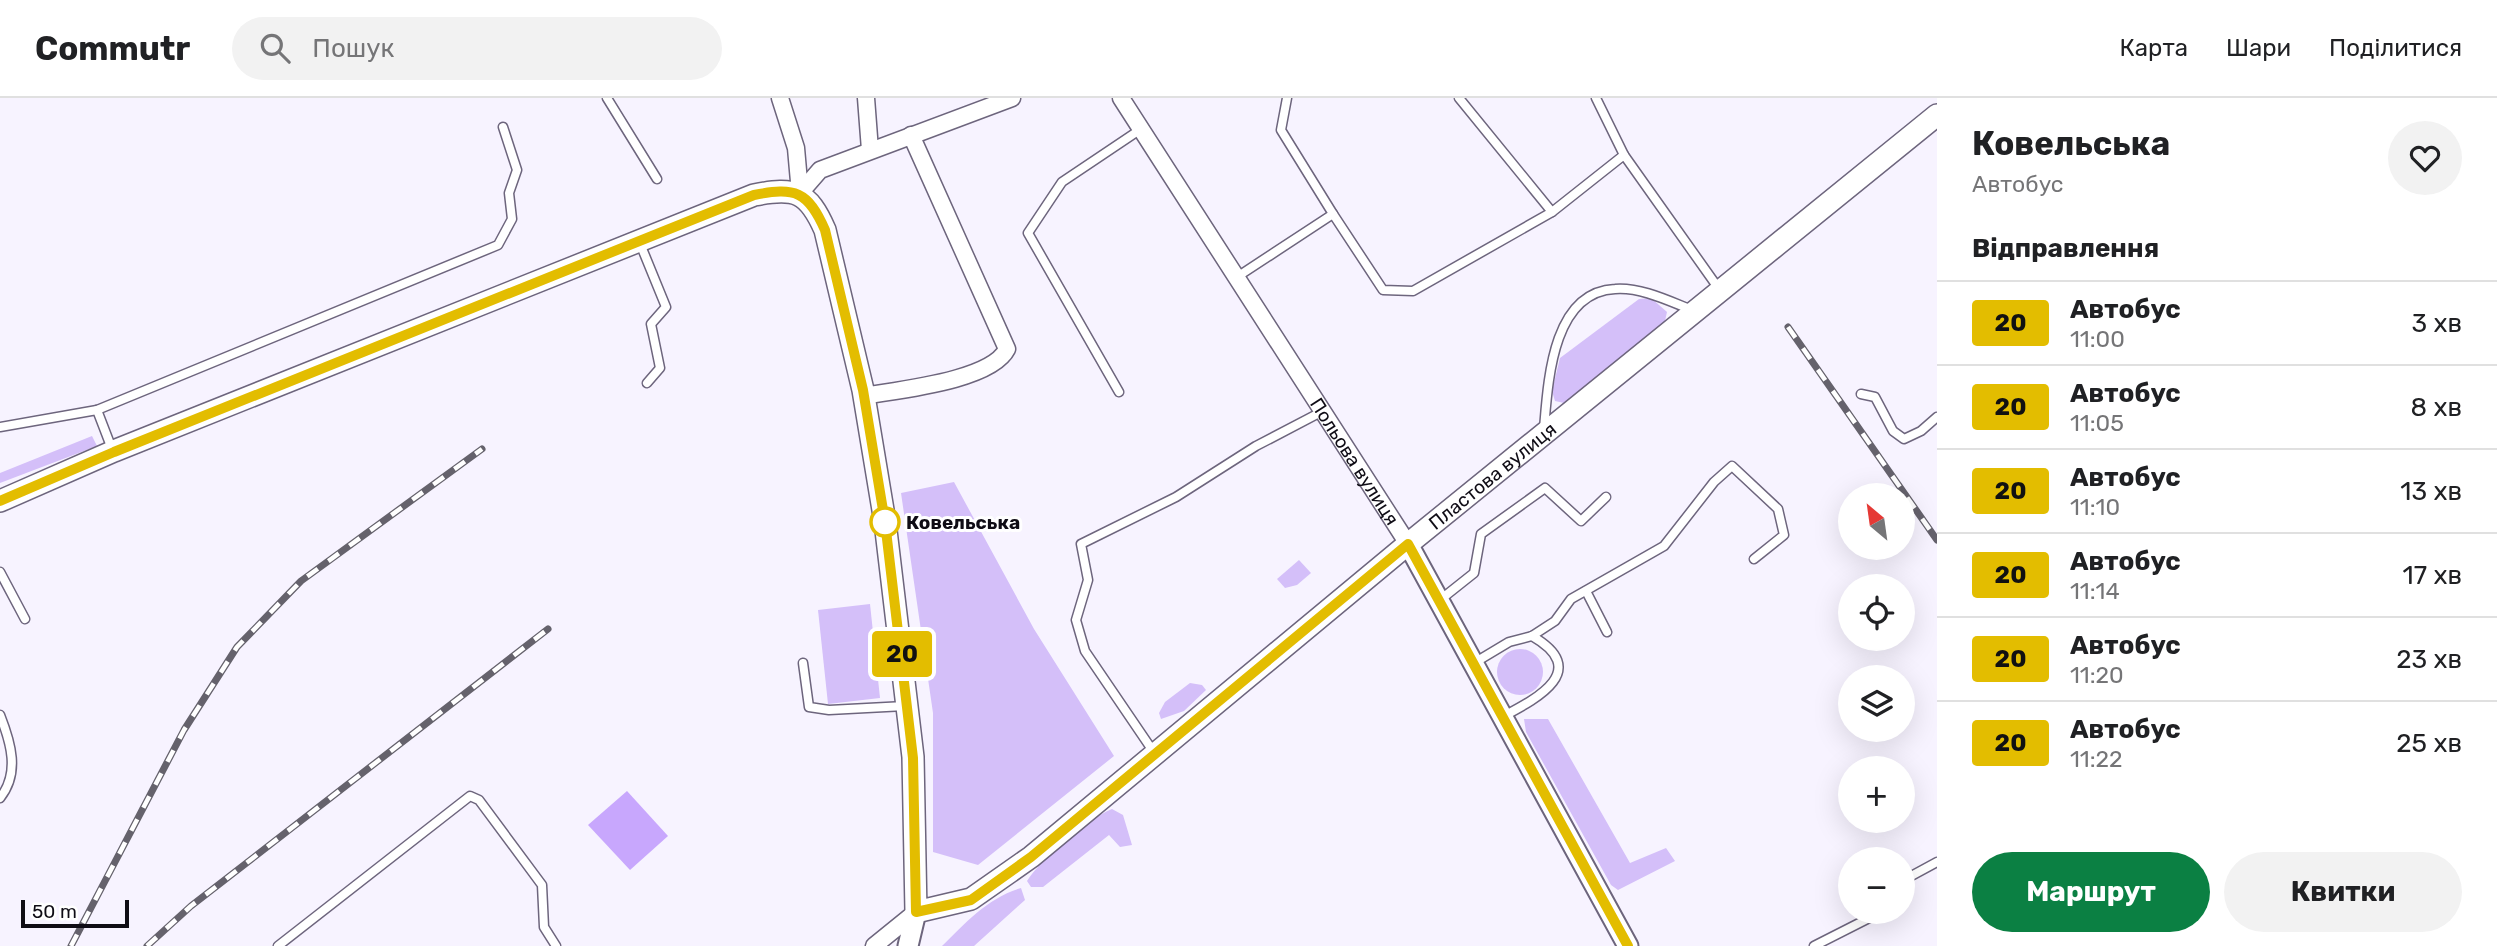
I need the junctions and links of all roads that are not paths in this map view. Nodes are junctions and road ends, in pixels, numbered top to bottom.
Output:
1 (607, 98) edge
2 (780, 98) edge
3 (866, 98) edge
4 (1012, 98) edge
5 (1121, 98) edge
6 (1287, 98) edge
7 (1459, 98) edge
8 (1596, 98) edge
9 (1937, 115) edge
10 (503, 127) dead end
11 (1141, 129) junction
12 (911, 135) junction
13 (870, 150) junction
14 (1624, 155) junction
15 (657, 179) dead end
16 (800, 193) junction
17 (1552, 212) junction
18 (1333, 214) junction
19 (639, 241) junction
20 (1237, 277) junction
21 (1721, 291) junction
22 (1695, 312) junction
23 (647, 383) dead end
24 (1119, 392) dead end
25 (1861, 394) dead end
26 (864, 396) junction
27 (97, 410) junction
28 (1323, 411) junction
29 (1937, 417) edge
30 (0, 427) edge
31 (1544, 434) junction
32 (114, 452) junction
33 (1606, 496) dead end
34 (0, 501) edge
35 (1408, 544) junction
36 (1754, 559) dead end
37 (0, 572) edge
38 (1586, 591) junction
39 (1440, 600) junction
40 (25, 619) dead end
41 (1607, 632) dead end
42 (1532, 636) junction
43 (803, 663) dead end
44 (1474, 663) junction
45 (909, 706) junction
46 (0, 715) edge
47 (1504, 717) junction
48 (1156, 755) junction
49 (0, 798) edge
50 (1937, 862) edge
51 (1915, 874) edge
52 (916, 912) junction
53 (1857, 924) edge
54 (278, 946) edge
55 (556, 946) edge
56 (874, 946) edge
57 (908, 946) edge
58 (1629, 946) edge
59 (1814, 946) edge

1 - 15 lane
2 - 16 street
3 - 13 street
4 - 12 street
5 - 11 street, Польова вулиця
6 - 18 lane
7 - 17 lane
8 - 14 lane
9 - 21 main road, Пластова вулиця
10 - 27 lane
11 - 20 street, Польова вулиця
11 - 24 lane
12 - 13 street
12 - 26 street
13 - 16 street
14 - 17 lane
14 - 21 lane
16 - 19 main road
16 - 26 main road
17 - 18 lane
18 - 20 lane
19 - 23 lane
19 - 32 main road
20 - 28 street, Польова вулиця
21 - 22 main road, Пластова вулиця
22 - 31 main road, Пластова вулиця
22 - 31 lane
25 - 29 lane
26 - 45 main road
27 - 30 lane
27 - 32 lane
28 - 35 street, Польова вулиця
28 - 48 lane
31 - 35 main road, Пластова вулиця
32 - 34 main road
33 - 39 lane
35 - 39 street, Польова вулиця
35 - 48 main road, Пластова вулиця
36 - 38 lane
37 - 40 lane
38 - 41 lane
38 - 42 lane
39 - 44 street, Польова вулиця
42 - 44 lane
42 - 47 lane
43 - 45 lane
44 - 47 street, Польова вулиця
45 - 52 main road
46 - 49 lane
47 - 58 street, Польова вулиця
48 - 52 main road, Пластова вулиця
50 - 51 lane
52 - 56 street, Пластова вулиця
52 - 57 street
53 - 59 lane
54 - 55 lane

